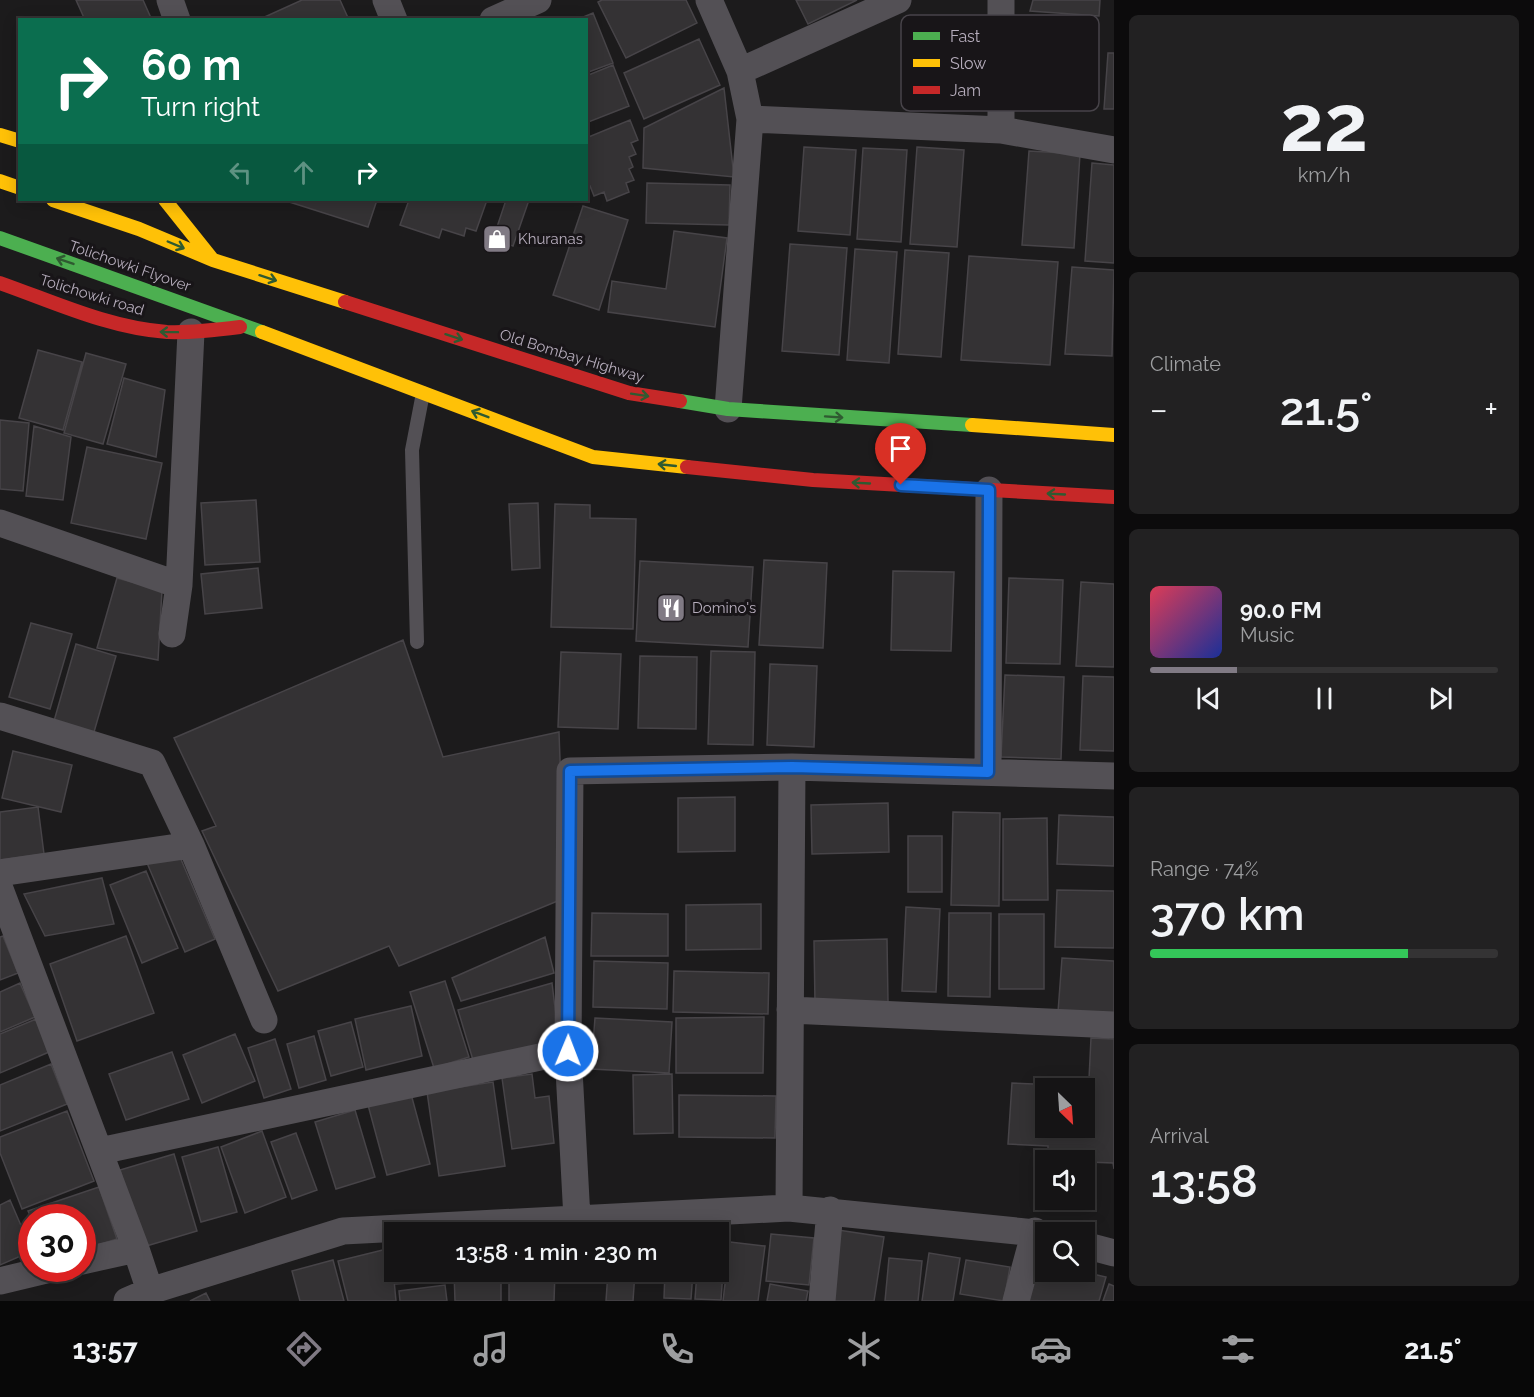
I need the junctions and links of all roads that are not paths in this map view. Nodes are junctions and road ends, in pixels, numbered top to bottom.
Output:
1 (170, 0) edge
2 (386, 0) edge
3 (538, 0) edge
4 (710, 0) edge
5 (898, 0) edge
6 (176, 18) edge
7 (393, 18) edge
8 (498, 18) edge
9 (740, 71) junction
10 (1001, 111) edge
11 (750, 119) junction
12 (1001, 130) junction
13 (0, 135) edge
14 (18, 140) edge
15 (1114, 150) edge
16 (0, 181) edge
17 (18, 187) edge
18 (56, 201) edge
19 (167, 201) edge
20 (189, 210) edge
21 (0, 238) edge
22 (213, 260) junction
23 (0, 283) edge
24 (248, 326) junction
25 (191, 332) junction
26 (423, 393) junction
27 (728, 410) junction
28 (1114, 435) edge
29 (989, 490) junction
30 (1114, 497) edge
31 (0, 523) edge
32 (179, 585) junction
33 (172, 634) dead end
34 (417, 642) dead end
35 (0, 716) edge
36 (792, 767) junction
37 (988, 772) junction
38 (1114, 776) edge
39 (191, 845) junction
40 (0, 873) edge
41 (0, 889) edge
42 (790, 1010) junction
43 (264, 1020) dead end
44 (1114, 1025) edge
45 (568, 1051) junction
46 (100, 1151) junction
47 (789, 1208) junction
48 (830, 1210) junction
49 (577, 1219) junction
50 (1035, 1232) edge
51 (1035, 1247) edge
52 (1095, 1248) edge
53 (136, 1249) junction
54 (1114, 1253) edge
55 (96, 1258) edge
56 (18, 1277) edge
57 (0, 1281) edge
58 (139, 1296) edge
59 (822, 1301) edge
60 (1016, 1301) edge

1 - 6 street
2 - 7 street
3 - 8 street
4 - 9 street
5 - 9 street
9 - 11 street
10 - 12 street
11 - 12 street
11 - 27 street
12 - 15 street
13 - 14 main road
16 - 17 main road
18 -> 22 main road
19 - 20 main road
20 - 22 main road
24 -> 21 main road, Tolichowki Flyover
22 -> 27 main road, Old Bombay Highway
25 -> 23 main road, Tolichowki road
24 - 25 main road, Tolichowki road
24 - 26 main road
25 - 32 street
29 -> 26 main road
26 - 34 lane
27 -> 28 main road, Old Bombay Highway
30 -> 29 main road
29 - 37 street
31 - 32 street
32 - 33 street
35 - 39 street
36 - 37 street
36 - 42 street
36 - 45 street
37 - 38 street
39 - 40 street
39 - 43 street
41 - 46 street
42 - 44 street
42 - 47 street
45 - 46 street
45 - 49 street
46 - 53 street
47 - 48 street
47 - 49 street
48 - 50 street
48 - 59 street
49 - 58 street
51 - 60 street
52 - 54 street
53 - 55 street
53 - 58 street
56 - 57 street

